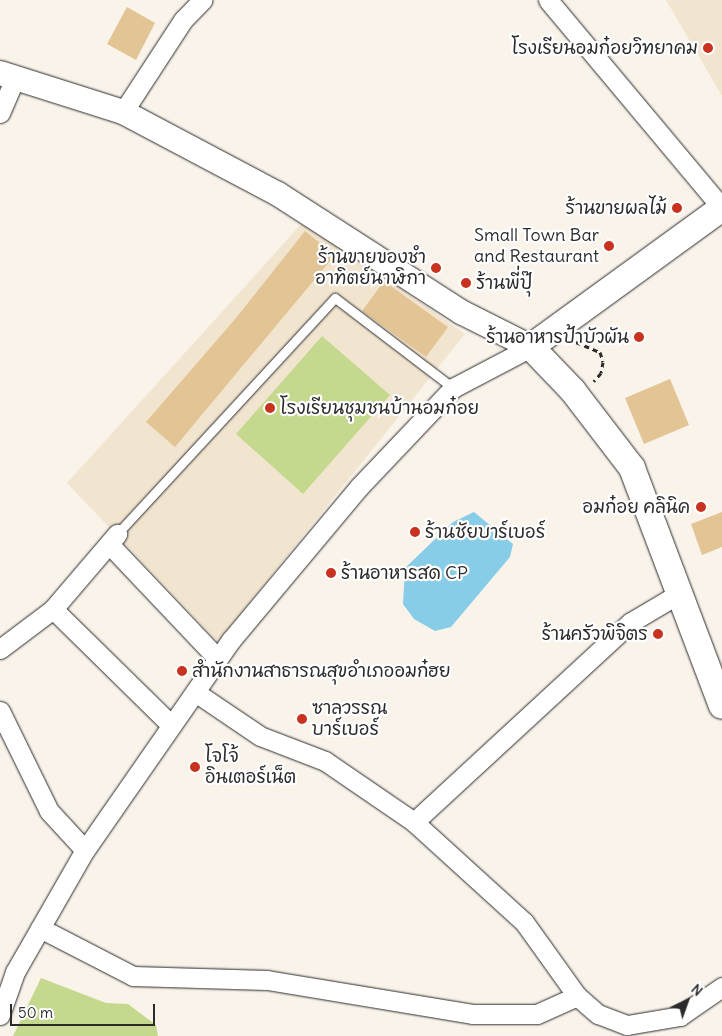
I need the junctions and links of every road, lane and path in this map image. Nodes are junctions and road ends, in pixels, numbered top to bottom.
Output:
1 (202, 0) edge
2 (548, 0) edge
3 (8, 75) edge
4 (123, 112) junction
5 (0, 113) edge
6 (722, 208) edge
7 (553, 331) junction
8 (531, 347) junction
9 (453, 388) junction
10 (573, 391) junction
11 (113, 539) junction
12 (680, 593) junction
13 (53, 609) junction
14 (0, 649) edge
15 (218, 659) junction
16 (195, 692) junction
17 (722, 706) edge
18 (0, 711) edge
19 (170, 725) junction
20 (414, 822) junction
21 (85, 850) junction
22 (40, 928) junction
23 (722, 987) edge
24 (577, 996) junction
25 (0, 1015) edge

1 - 4 street
2 - 6 street
3 - 4 street
3 - 5 street
4 - 8 street
6 - 7 main road
7 - 8 main road
7 - 10 path
8 - 9 street
8 - 10 main road
9 - 11 lane
9 - 15 street
10 - 12 main road
11 - 13 street
11 - 15 street
12 - 17 main road
12 - 20 street
13 - 14 street
13 - 19 street
15 - 16 street
16 - 19 street
16 - 20 street
18 - 21 street
19 - 21 street
20 - 24 street
21 - 22 street
22 - 24 street
22 - 25 street
23 - 24 street

